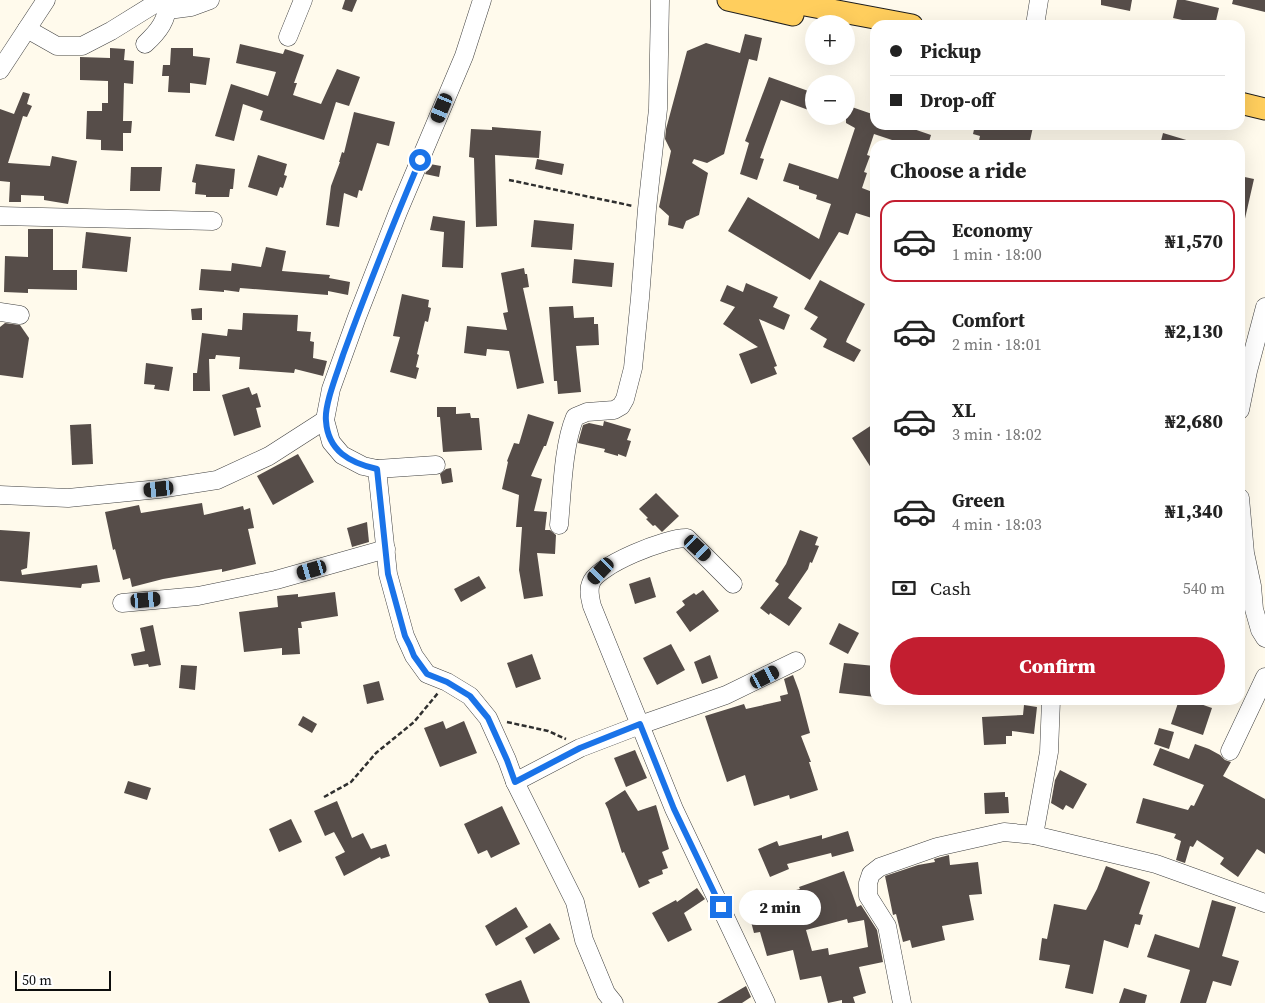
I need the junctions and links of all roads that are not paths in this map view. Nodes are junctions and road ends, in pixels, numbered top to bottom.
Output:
1 (46, 0) edge
2 (210, 0) edge
3 (303, 0) edge
4 (482, 0) edge
5 (660, 0) edge
6 (728, 0) edge
7 (778, 0) edge
8 (1039, 0) edge
9 (165, 3) edge
10 (805, 17) edge
11 (885, 20) edge
12 (1036, 20) edge
13 (855, 27) edge
14 (27, 29) junction
15 (870, 29) edge
16 (288, 37) dead end
17 (145, 44) dead end
18 (0, 70) edge
19 (1245, 92) edge
20 (1265, 96) edge
21 (1245, 105) edge
22 (1265, 109) edge
23 (0, 216) edge
24 (213, 221) dead end
25 (1265, 309) edge
26 (0, 312) edge
27 (20, 315) dead end
28 (1245, 386) edge
29 (325, 420) junction
30 (436, 465) dead end
31 (377, 469) junction
32 (0, 495) edge
33 (560, 525) dead end
34 (386, 549) junction
35 (1245, 552) edge
36 (733, 584) dead end
37 (1246, 588) edge
38 (122, 603) dead end
39 (1265, 638) edge
40 (796, 661) dead end
41 (1265, 677) edge
42 (1051, 705) edge
43 (640, 724) junction
44 (1230, 751) dead end
45 (515, 782) junction
46 (1034, 835) junction
47 (1265, 903) edge
48 (614, 1003) edge
49 (766, 1003) edge
50 (902, 1003) edge

1 - 14 street
2 - 9 street
3 - 16 street
4 - 29 street
5 - 33 street
6 - 10 main road
7 - 11 main road
8 - 12 street
9 - 14 street
9 - 17 street
13 - 15 main road
14 - 18 street
19 - 20 main road
21 - 22 main road
23 - 24 street
25 - 28 street
26 - 27 street
29 - 31 street
29 - 32 street
30 - 31 street
31 - 34 street
34 - 38 street
34 - 45 street
35 - 37 street
36 - 43 street
37 - 39 street
40 - 43 street
41 - 44 street
42 - 46 street
43 - 45 street
43 - 49 street
45 - 48 street
46 - 47 street
46 - 50 street

